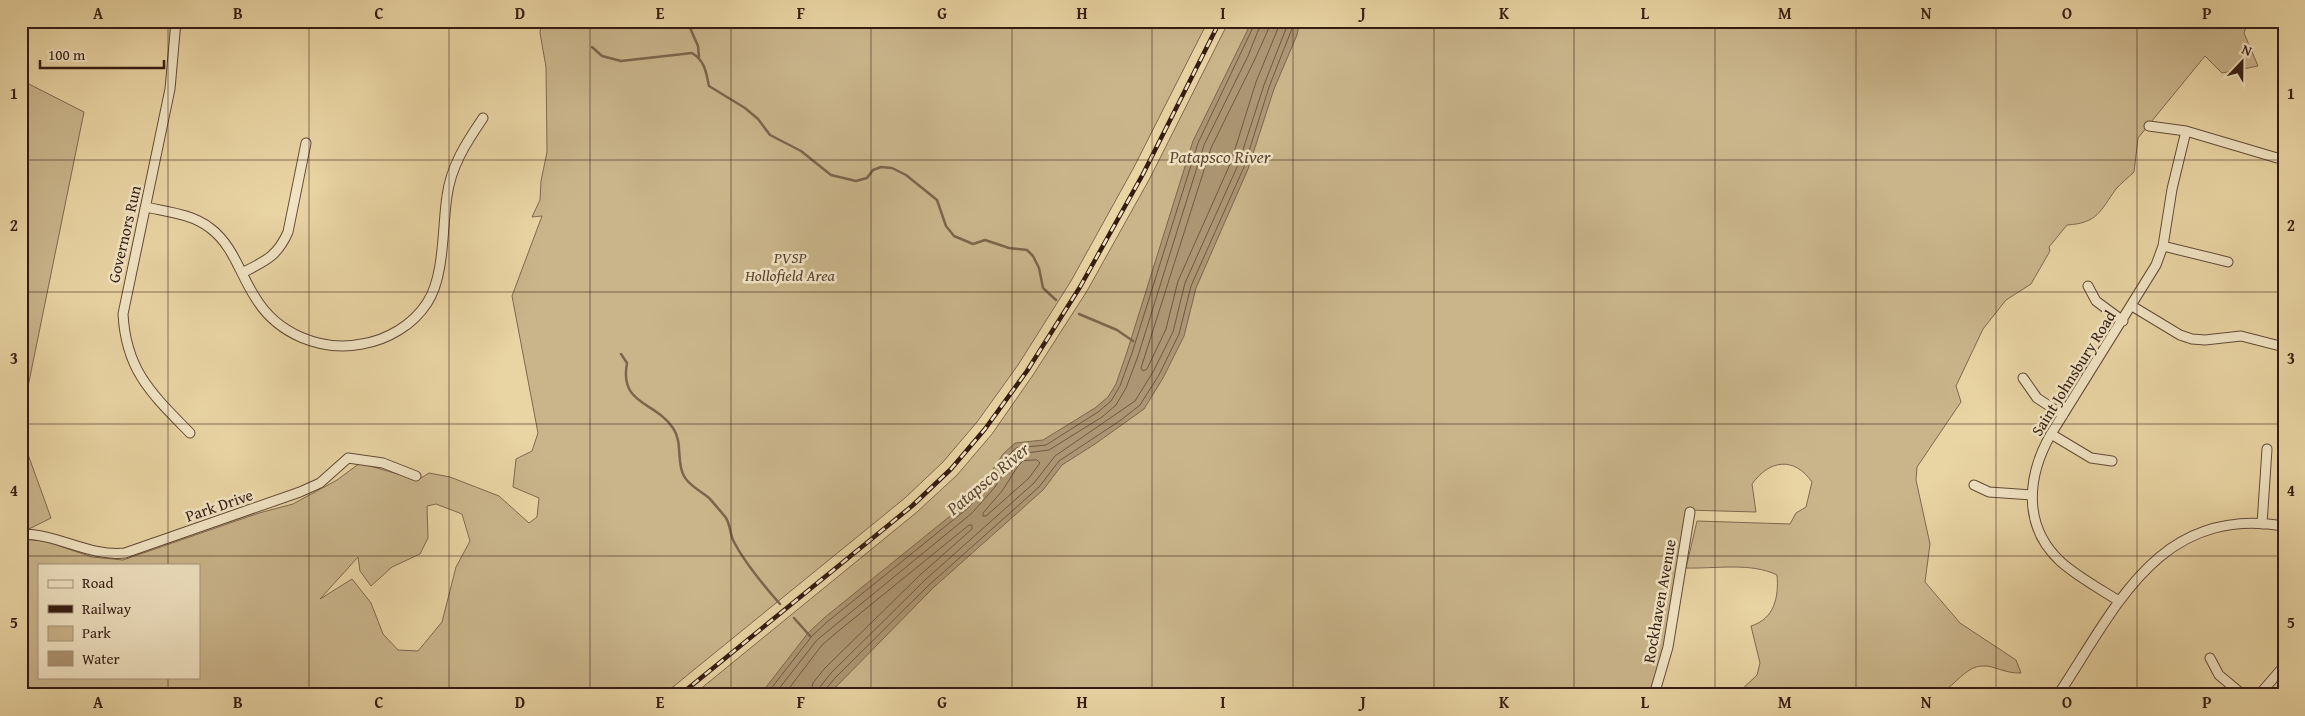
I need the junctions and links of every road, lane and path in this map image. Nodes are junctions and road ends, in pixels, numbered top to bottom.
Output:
1 (176, 21) edge
2 (483, 118) dead end
3 (2148, 126) dead end
4 (2186, 131) junction
5 (306, 143) dead end
6 (2284, 160) edge
7 (146, 207) junction
8 (2163, 246) junction
9 (2228, 262) dead end
10 (242, 273) junction
11 (2088, 286) dead end
12 (2132, 306) junction
13 (2123, 321) junction
14 (2284, 347) edge
15 (2022, 378) dead end
16 (2063, 415) junction
17 (190, 432) dead end
18 (2051, 434) junction
19 (2267, 449) dead end
20 (2112, 462) dead end
21 (416, 476) dead end
22 (1974, 485) dead end
23 (2032, 495) junction
24 (1690, 512) dead end
25 (2262, 524) junction
26 (2284, 526) edge
27 (21, 534) edge
28 (2119, 601) junction
29 (2210, 658) dead end
30 (2284, 666) edge
31 (1654, 695) edge
32 (2058, 695) edge
33 (2243, 695) edge
34 (2259, 695) edge

1 - 7 street, Governors Run
2 - 10 street
3 - 4 street
4 - 6 street
4 - 8 street, Saint Johnsbury Road
5 - 10 street
7 - 10 street
7 - 17 street, Governors Run
8 - 9 street
8 - 12 street, Saint Johnsbury Road
11 - 13 street
12 - 13 street, Saint Johnsbury Road
12 - 14 street
13 - 16 street, Saint Johnsbury Road
15 - 16 street
16 - 18 street, Saint Johnsbury Road
18 - 20 street
18 - 23 street, Saint Johnsbury Road
19 - 25 street
21 - 27 street, Park Drive
22 - 23 street
23 - 28 street, Saint Johnsbury Road
24 - 31 street, Rockhaven Avenue
25 - 26 street
25 - 28 street
28 - 32 street
29 - 33 street
30 - 34 street

